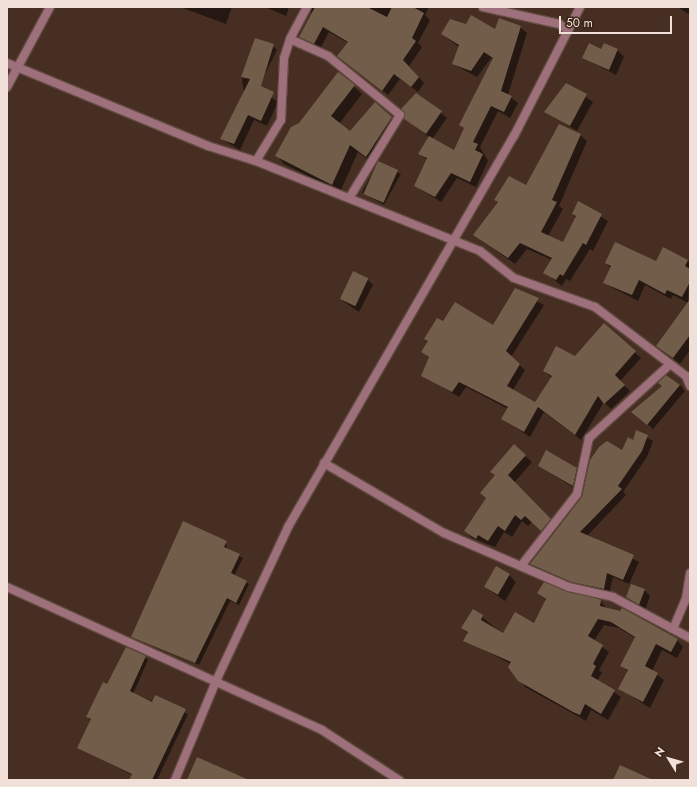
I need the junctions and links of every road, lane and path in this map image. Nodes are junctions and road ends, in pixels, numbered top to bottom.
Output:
1 (50, 7) edge
2 (307, 7) edge
3 (483, 7) edge
4 (580, 7) edge
5 (568, 30) junction
6 (290, 39) junction
7 (7, 63) edge
8 (18, 68) junction
9 (7, 87) edge
10 (256, 161) junction
11 (350, 198) junction
12 (452, 240) junction
13 (668, 366) junction
14 (690, 386) edge
15 (324, 463) junction
16 (521, 566) junction
17 (690, 574) edge
18 (7, 587) edge
19 (673, 629) junction
20 (690, 638) edge
21 (216, 681) junction
22 (174, 780) edge
23 (399, 780) edge

1 - 8 street
2 - 6 street
3 - 5 street
4 - 5 street
5 - 12 street
6 - 10 street
6 - 11 street
7 - 8 street
8 - 9 street
8 - 10 street
10 - 11 street
11 - 12 street
12 - 13 street
12 - 15 street
13 - 14 street
13 - 16 street
15 - 16 street
15 - 21 street
16 - 19 street
17 - 19 street
18 - 21 street
19 - 20 street
21 - 22 street
21 - 23 street

